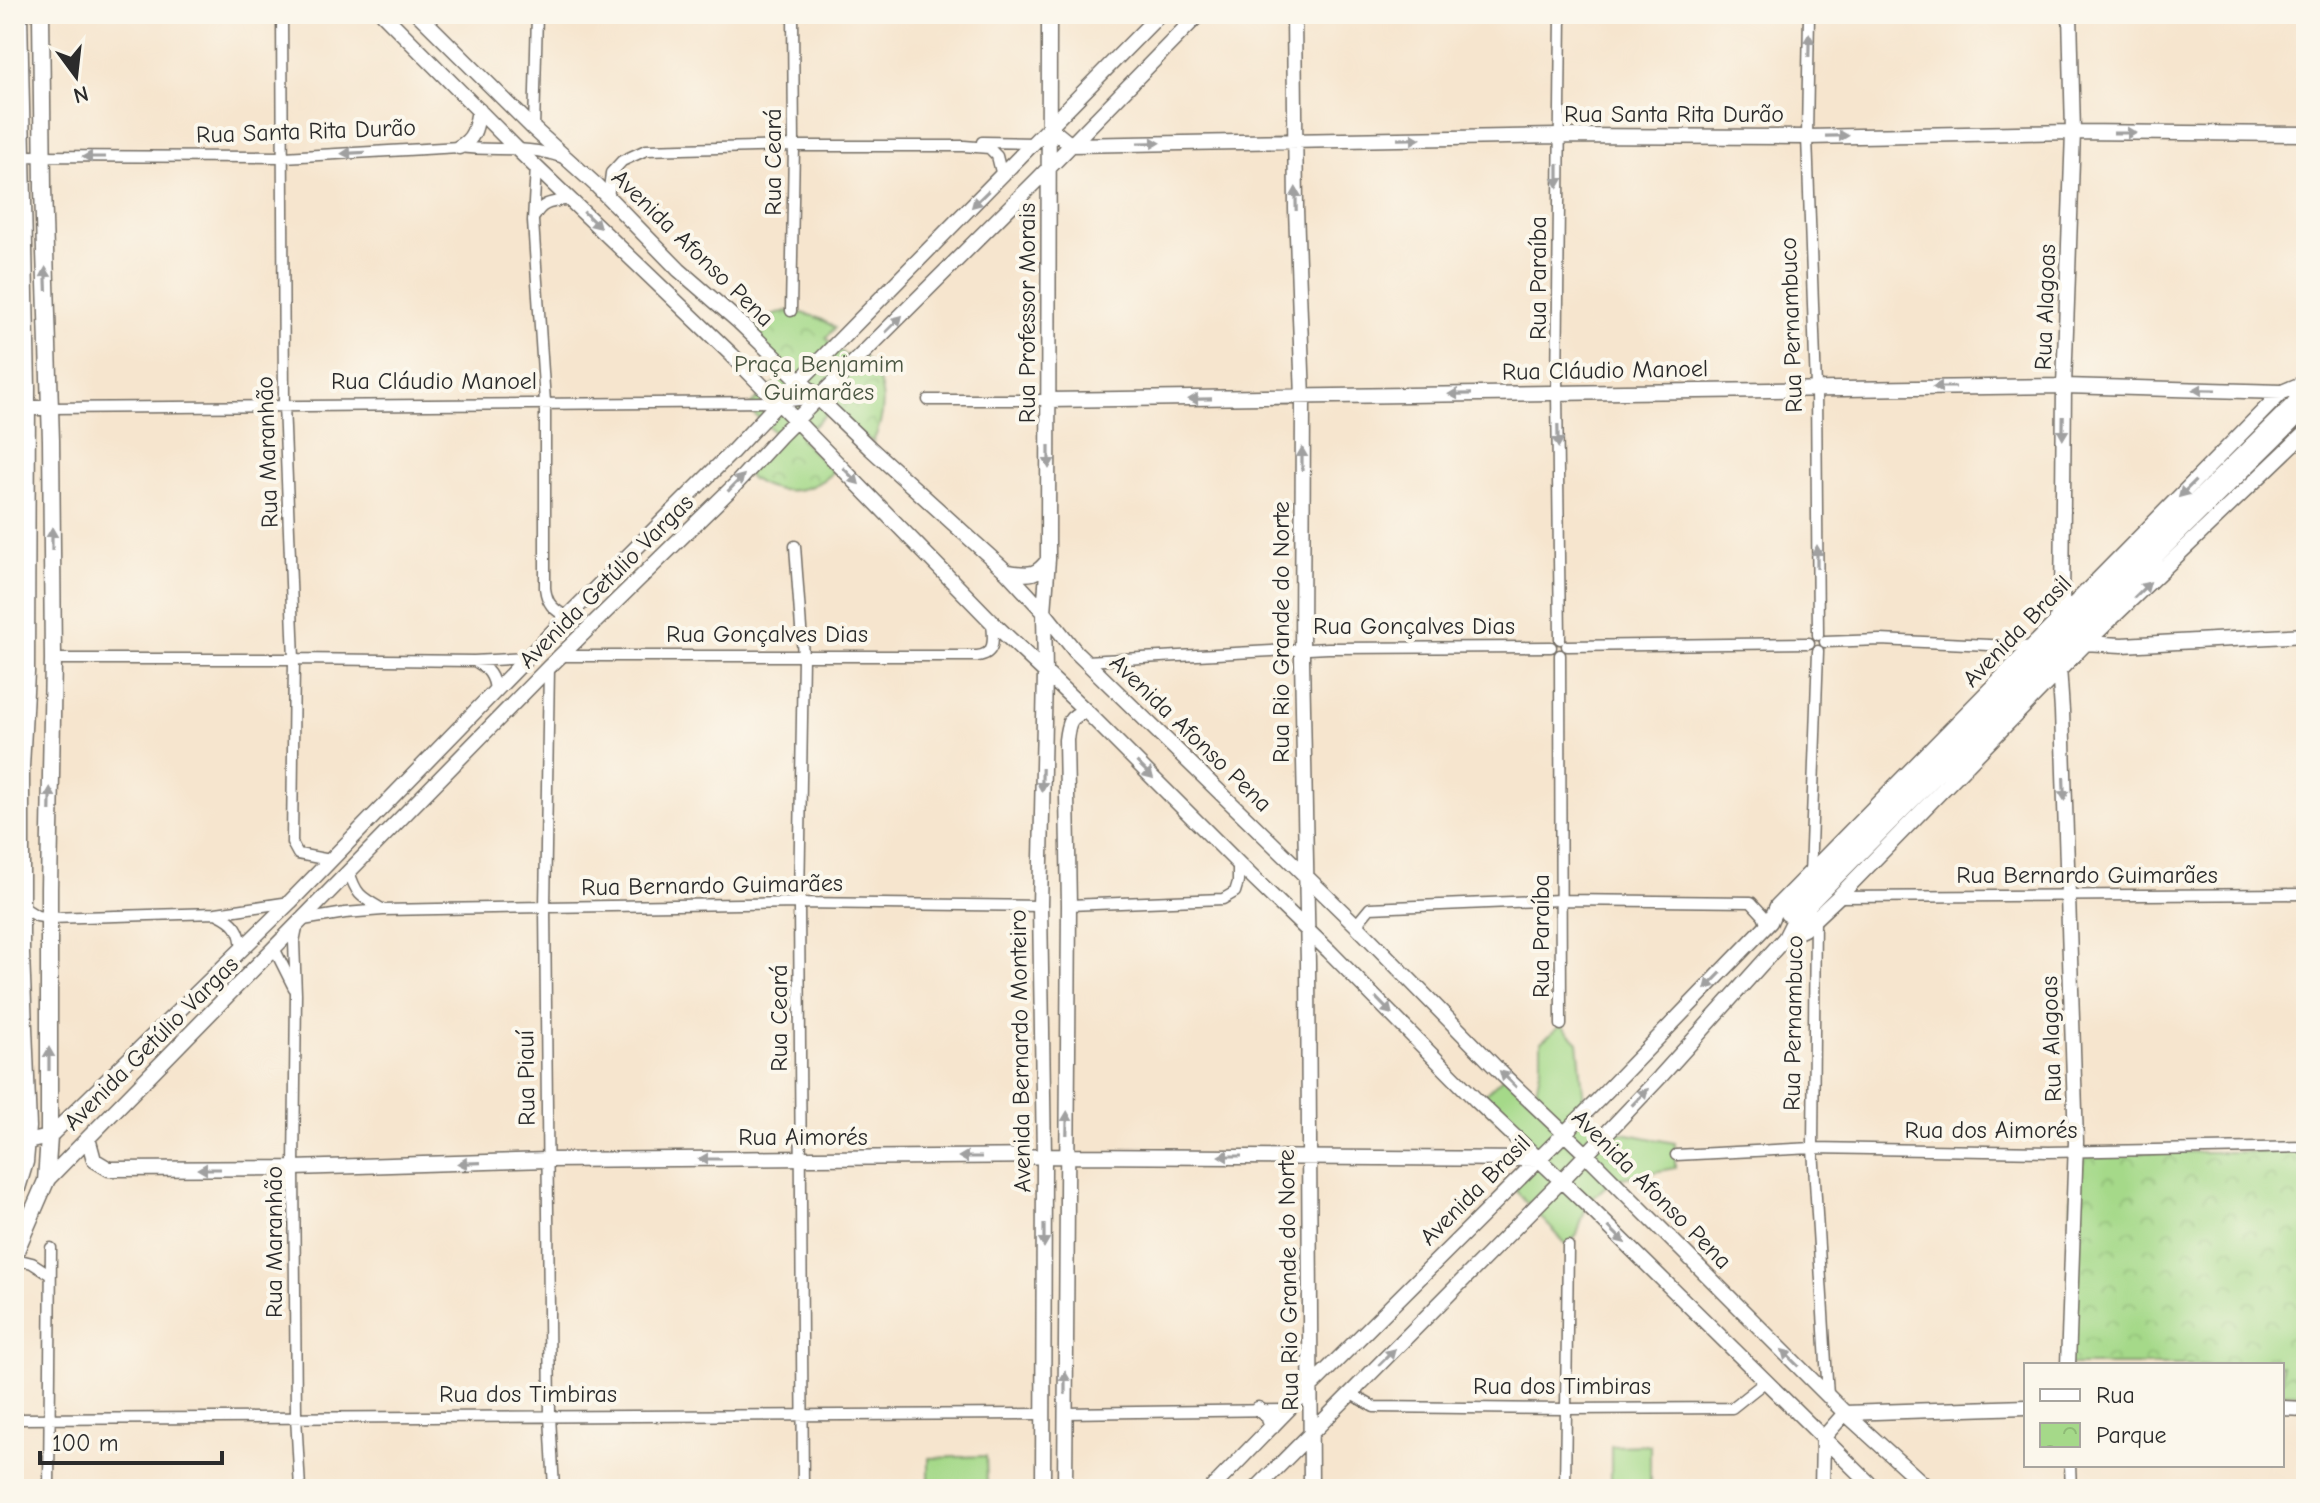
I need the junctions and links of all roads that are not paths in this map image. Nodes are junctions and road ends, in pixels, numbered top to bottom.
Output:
1 (19, 14) edge
2 (41, 14) edge
3 (282, 14) edge
4 (383, 14) edge
5 (418, 14) edge
6 (537, 14) edge
7 (793, 14) edge
8 (1049, 14) edge
9 (1160, 14) edge
10 (1199, 14) edge
11 (1294, 14) edge
12 (1561, 14) edge
13 (1809, 14) edge
14 (2070, 14) edge
15 (479, 110) junction
16 (1049, 127) junction
17 (534, 129) junction
18 (2073, 132) junction
19 (2306, 134) edge
20 (1559, 136) junction
21 (1807, 137) junction
22 (1295, 141) junction
23 (1034, 143) junction
24 (1071, 145) junction
25 (794, 146) junction
26 (964, 146) junction
27 (459, 147) junction
28 (515, 147) junction
29 (284, 157) junction
30 (18, 158) edge
31 (43, 158) junction
32 (567, 159) junction
33 (536, 166) junction
34 (1050, 167) junction
35 (1002, 176) junction
36 (608, 198) junction
37 (570, 199) junction
38 (533, 221) junction
39 (791, 311) dead end
40 (800, 381) junction
41 (2306, 382) edge
42 (2064, 386) junction
43 (1816, 388) junction
44 (2306, 388) edge
45 (1557, 392) junction
46 (2282, 392) junction
47 (818, 398) junction
48 (1303, 398) junction
49 (928, 400) dead end
50 (1049, 400) junction
51 (545, 402) junction
52 (779, 402) junction
53 (284, 404) junction
54 (20, 405) edge
55 (49, 408) junction
56 (2305, 409) edge
57 (796, 420) junction
58 (2303, 438) edge
59 (795, 546) dead end
60 (1048, 559) junction
61 (1007, 572) junction
62 (1044, 612) junction
63 (567, 617) junction
64 (992, 622) junction
65 (2067, 630) junction
66 (2306, 635) edge
67 (1820, 643) junction
68 (1563, 647) junction
69 (2033, 647) junction
70 (1302, 653) junction
71 (561, 656) junction
72 (803, 656) junction
73 (526, 658) junction
74 (53, 659) junction
75 (294, 659) junction
76 (474, 661) junction
77 (1086, 661) junction
78 (20, 665) edge
79 (549, 667) junction
80 (2058, 671) junction
81 (1045, 674) junction
82 (495, 691) junction
83 (2035, 695) junction
84 (1085, 711) junction
85 (2062, 711) junction
86 (1042, 740) junction
87 (1066, 740) junction
88 (330, 860) junction
89 (1238, 862) junction
90 (349, 871) junction
91 (1859, 875) junction
92 (1306, 877) junction
93 (1812, 887) junction
94 (2306, 894) edge
95 (2068, 895) junction
96 (325, 896) junction
97 (1869, 896) junction
98 (1838, 897) junction
99 (1560, 900) junction
100 (290, 902) junction
101 (799, 903) junction
102 (1069, 905) junction
103 (21, 906) junction
104 (1040, 906) junction
105 (545, 907) junction
106 (383, 910) junction
107 (216, 913) junction
108 (49, 918) junction
109 (1816, 918) junction
110 (1795, 921) junction
111 (300, 923) junction
112 (1768, 923) junction
113 (1356, 925) junction
114 (1306, 927) junction
115 (1816, 939) junction
116 (17, 948) edge
117 (242, 949) junction
118 (275, 950) junction
119 (1329, 951) junction
120 (1308, 963) junction
121 (296, 994) junction
122 (1561, 1025) dead end
123 (1499, 1123) junction
124 (1564, 1133) junction
125 (49, 1137) junction
126 (88, 1138) junction
127 (21, 1140) edge
128 (2306, 1147) edge
129 (1813, 1148) junction
130 (2076, 1150) junction
131 (1586, 1154) junction
132 (1676, 1155) dead end
133 (1067, 1156) junction
134 (1044, 1157) junction
135 (1308, 1157) junction
136 (1483, 1158) junction
137 (800, 1159) junction
138 (1538, 1159) junction
139 (547, 1160) junction
140 (294, 1168) junction
141 (18, 1179) edge
142 (46, 1181) junction
143 (1561, 1181) junction
144 (14, 1198) edge
145 (1568, 1246) dead end
146 (51, 1248) dead end
147 (14, 1255) edge
148 (14, 1268) edge
149 (49, 1274) junction
150 (1310, 1363) junction
151 (2068, 1363) edge
152 (1329, 1368) junction
153 (1766, 1381) junction
154 (1310, 1387) junction
155 (1351, 1394) junction
156 (1828, 1396) junction
157 (2024, 1407) edge
158 (2284, 1408) edge
159 (1258, 1409) junction
160 (1565, 1409) junction
161 (2306, 1409) edge
162 (1287, 1410) junction
163 (1065, 1413) junction
164 (1845, 1413) junction
165 (1043, 1414) junction
166 (801, 1415) junction
167 (296, 1416) junction
168 (550, 1416) junction
169 (51, 1418) junction
170 (14, 1419) edge
171 (1272, 1427) junction
172 (1312, 1431) junction
173 (1823, 1438) junction
174 (2070, 1467) edge
175 (49, 1489) edge
176 (300, 1489) edge
177 (554, 1489) edge
178 (803, 1489) edge
179 (1043, 1489) edge
180 (1065, 1489) edge
181 (1211, 1489) edge
182 (1256, 1489) edge
183 (1311, 1489) edge
184 (1565, 1489) edge
185 (1822, 1489) edge
186 (1875, 1489) edge
187 (1929, 1489) edge
188 (2071, 1489) edge

1 - 30 main road
2 - 31 main road
3 - 29 street, Rua Maranhão
4 - 15 main road, Avenida Afonso Pena
5 - 17 main road, Avenida Afonso Pena
6 - 17 street
7 - 25 street, Rua Ceará
8 - 16 main road, Rua Professor Morais
9 - 16 main road, Avenida Getúlio Vargas
10 - 24 main road, Avenida Getúlio Vargas
11 - 22 main road, Rua Rio Grande do Norte
12 - 20 street, Rua Paraíba
21 -> 13 street, Rua Pernambuco
14 - 18 main road, Rua Alagoas
15 - 27 main road
15 - 28 main road, Avenida Afonso Pena
16 - 23 main road, Avenida Getúlio Vargas
16 - 24 main road
16 - 34 main road, Rua Professor Morais
17 - 32 main road, Avenida Afonso Pena
18 -> 19 main road, Rua Santa Rita Durão
21 -> 18 main road, Rua Santa Rita Durão
18 - 42 main road, Rua Alagoas
20 - 21 main road, Rua Santa Rita Durão
22 -> 20 main road, Rua Santa Rita Durão
20 -> 45 street, Rua Paraíba
21 - 43 street, Rua Pernambuco
24 -> 22 main road, Rua Santa Rita Durão
48 -> 22 main road, Rua Rio Grande do Norte
23 - 26 street
23 - 35 main road, Avenida Getúlio Vargas
24 - 34 main road, Avenida Getúlio Vargas
25 - 26 street
25 - 36 street
25 - 39 street, Rua Ceará
26 - 35 street
27 - 28 street, Rua Santa Rita Durão
27 -> 29 street, Rua Santa Rita Durão
28 - 32 street, Rua Santa Rita Durão
28 - 33 main road, Avenida Afonso Pena
29 -> 31 street, Rua Santa Rita Durão
29 - 53 street, Rua Maranhão
30 - 31 street, Rua Santa Rita Durão
30 - 54 main road
55 -> 31 main road
32 - 36 main road, Avenida Afonso Pena
33 - 37 main road, Avenida Afonso Pena
33 - 38 street
47 -> 34 main road, Avenida Getúlio Vargas
34 - 50 main road, Rua Professor Morais
35 -> 40 main road, Avenida Getúlio Vargas
36 - 40 main road, Avenida Afonso Pena
37 - 38 street
37 -> 52 main road, Avenida Afonso Pena
38 - 51 street
40 - 47 main road, Avenida Afonso Pena
40 - 52 main road, Avenida Getúlio Vargas
41 - 46 main road, Avenida Brasil
42 -> 43 main road, Rua Cláudio Manoel
46 -> 42 main road, Rua Cláudio Manoel
42 -> 65 main road, Rua Alagoas
43 - 45 main road, Rua Cláudio Manoel
67 -> 43 street, Rua Pernambuco
44 - 65 main road, Avenida Brasil
45 -> 48 main road, Rua Cláudio Manoel
45 -> 68 street, Rua Paraíba
46 -> 65 main road, Avenida Brasil
47 - 52 street, Rua Cláudio Manoel
47 - 57 main road, Avenida Getúlio Vargas
47 - 61 main road, Avenida Afonso Pena
48 -> 50 main road, Rua Cláudio Manoel
70 -> 48 main road, Rua Rio Grande do Norte
49 - 50 street, Rua Cláudio Manoel
50 -> 60 main road, Rua Professor Morais
51 - 52 street, Rua Cláudio Manoel
51 - 53 street, Rua Cláudio Manoel
51 - 63 street
52 - 57 main road, Avenida Afonso Pena
52 - 63 main road, Avenida Getúlio Vargas
53 - 55 street, Rua Cláudio Manoel
53 - 75 street, Rua Maranhão
54 - 55 main road
54 - 78 main road
74 -> 55 main road
56 - 65 main road, Avenida Brasil
57 -> 64 main road, Avenida Afonso Pena
71 -> 57 main road, Avenida Getúlio Vargas
65 -> 58 main road, Avenida Brasil
59 - 72 street, Rua Ceará
60 - 61 main road
60 - 62 main road, Rua Professor Morais
61 - 62 main road, Avenida Afonso Pena
62 - 77 main road, Avenida Afonso Pena
62 - 81 main road, Avenida Bernardo Monteiro
63 - 73 main road, Avenida Getúlio Vargas
64 - 72 street, Rua Gonçalves Dias
64 - 81 main road, Avenida Afonso Pena
65 - 66 main road
65 - 69 main road, Avenida Brasil
65 - 80 main road, Avenida Brasil
65 - 80 main road, Rua Alagoas
65 - 93 main road, Avenida Brasil
67 - 68 street
67 - 69 street
67 - 93 street, Rua Pernambuco
68 - 70 street, Rua Gonçalves Dias
68 - 99 street, Rua Paraíba
69 - 93 main road, Avenida Brasil
70 - 77 street, Rua Gonçalves Dias
70 - 92 main road, Rua Rio Grande do Norte
71 - 72 street, Rua Gonçalves Dias
71 - 79 main road, Avenida Getúlio Vargas
72 - 101 street, Rua Ceará
73 - 76 street
73 - 82 main road, Avenida Getúlio Vargas
74 - 75 street
108 -> 74 main road
75 - 76 street
75 - 88 street, Rua Maranhão
76 - 82 street
77 - 92 main road, Avenida Afonso Pena
78 - 103 main road
79 - 90 main road, Avenida Getúlio Vargas
79 - 105 street, Rua Piauí
80 - 83 main road, Avenida Brasil
80 - 85 main road, Rua Alagoas
81 - 84 main road, Avenida Afonso Pena
81 - 86 main road, Avenida Bernardo Monteiro
82 - 88 main road, Avenida Getúlio Vargas
83 - 85 main road
83 - 91 main road, Avenida Brasil
84 - 87 main road
84 -> 89 main road, Avenida Afonso Pena
85 -> 95 main road, Rua Alagoas
86 - 87 main road
86 -> 104 main road, Avenida Bernardo Monteiro
87 - 102 main road, Avenida Bernardo Monteiro
88 - 100 main road, Avenida Getúlio Vargas
89 - 102 street
89 - 114 main road, Avenida Afonso Pena
90 - 96 main road, Avenida Getúlio Vargas
90 - 106 street
91 - 97 street
91 - 98 main road, Avenida Brasil
92 - 113 main road, Avenida Afonso Pena
92 - 114 main road, Rua Rio Grande do Norte
93 - 109 street, Rua Pernambuco
93 - 110 main road, Avenida Brasil
93 - 112 main road, Avenida Brasil
94 - 95 street, Rua Bernardo Guimarães
95 - 97 street, Rua Bernardo Guimarães
95 - 130 main road, Rua Alagoas
96 - 100 main road
96 - 111 main road, Avenida Getúlio Vargas
97 - 98 street, Rua Bernardo Guimarães
98 - 109 main road, Avenida Brasil
99 - 112 street
99 - 113 street
99 - 122 street, Rua Paraíba
100 - 107 street
100 - 117 main road, Avenida Getúlio Vargas
101 - 104 street, Rua Bernardo Guimarães
101 - 105 street, Rua Bernardo Guimarães
101 - 137 street, Rua Ceará
133 -> 102 main road, Avenida Bernardo Monteiro
103 - 108 street
103 - 116 main road
104 - 134 main road, Avenida Bernardo Monteiro
105 - 106 street, Rua Bernardo Guimarães
105 - 139 street, Rua Piauí
106 - 111 street, Rua Bernardo Guimarães
107 - 108 street
107 - 117 street
125 -> 108 main road
109 - 110 main road, Avenida Brasil
109 - 115 street, Rua Pernambuco
110 - 112 main road, Avenida Brasil
110 - 115 main road
131 -> 110 main road, Avenida Brasil
111 - 118 main road, Avenida Getúlio Vargas
111 - 121 street, Rua Maranhão
112 -> 124 main road, Avenida Brasil
124 -> 113 main road, Avenida Afonso Pena
114 - 119 main road, Avenida Afonso Pena
114 - 120 main road, Rua Rio Grande do Norte
115 - 129 street, Rua Pernambuco
116 - 127 main road
117 - 118 main road
117 - 125 main road, Avenida Getúlio Vargas
118 - 121 street, Rua Maranhão
118 - 126 main road, Avenida Getúlio Vargas
119 - 120 main road
119 -> 123 main road, Avenida Afonso Pena
120 - 135 main road, Rua Rio Grande do Norte
121 - 140 street, Rua Maranhão
123 - 136 main road
123 - 138 main road, Avenida Afonso Pena
124 - 131 main road, Avenida Afonso Pena
124 - 138 main road, Avenida Brasil
125 - 127 main road, Avenida Getúlio Vargas
125 - 142 main road
140 -> 126 main road, Rua Aimorés
126 - 142 main road, Avenida Getúlio Vargas
127 - 141 main road
128 - 130 street, Rua dos Aimorés
129 - 130 street, Rua dos Aimorés
129 - 132 street, Rua dos Aimorés
129 - 156 street, Rua Pernambuco
130 - 151 main road, Rua Alagoas
131 - 143 main road, Avenida Brasil
156 -> 131 main road, Avenida Afonso Pena
133 - 134 main road, Rua Aimorés
135 -> 133 main road, Rua Aimorés
163 -> 133 main road, Avenida Bernardo Monteiro
134 -> 137 main road, Rua Aimorés
134 -> 165 main road, Avenida Bernardo Monteiro
135 - 136 main road, Rua Aimorés
135 - 150 main road, Rua Rio Grande do Norte
136 - 138 main road, Rua Aimorés
137 -> 139 main road, Rua Aimorés
137 - 166 street, Rua Ceará
138 - 143 main road, Avenida Afonso Pena
138 - 152 main road, Avenida Brasil
139 -> 140 main road, Rua Aimorés
139 - 168 street, Rua Piauí
140 - 167 street, Rua Maranhão
141 - 144 main road
142 - 147 main road
143 -> 153 main road, Avenida Afonso Pena
155 -> 143 main road, Avenida Brasil
145 - 160 street
146 - 149 street
148 - 149 street
149 - 169 street
150 - 152 main road
150 - 154 main road, Rua Rio Grande do Norte
152 - 154 main road, Avenida Brasil
153 - 160 street, Rua dos Timbiras
153 - 173 main road, Avenida Afonso Pena
154 - 162 main road, Avenida Brasil
154 - 172 main road, Rua Rio Grande do Norte
155 - 160 street, Rua dos Timbiras
155 - 172 main road, Avenida Brasil
156 - 164 main road, Avenida Afonso Pena
157 - 164 main road
158 - 161 main road
159 - 162 street
159 - 163 street
159 - 171 main road
160 - 184 street
162 - 171 main road, Avenida Brasil
162 - 172 main road
163 - 180 main road, Avenida Bernardo Monteiro
164 - 173 main road
164 - 187 main road, Avenida Afonso Pena
165 - 166 street, Rua dos Timbiras
165 - 179 main road, Avenida Bernardo Monteiro
166 - 168 street, Rua dos Timbiras
166 - 178 street, Rua Ceará
167 - 168 street, Rua dos Timbiras
167 - 169 street, Rua dos Timbiras
167 - 176 street, Rua Maranhão
168 - 177 street, Rua Piauí
169 - 170 street, Rua dos Timbiras
169 - 175 street
171 - 181 main road, Avenida Brasil
172 - 182 main road, Avenida Brasil
172 - 183 main road, Rua Rio Grande do Norte
173 - 185 main road
173 - 186 main road, Avenida Afonso Pena
174 - 188 street

